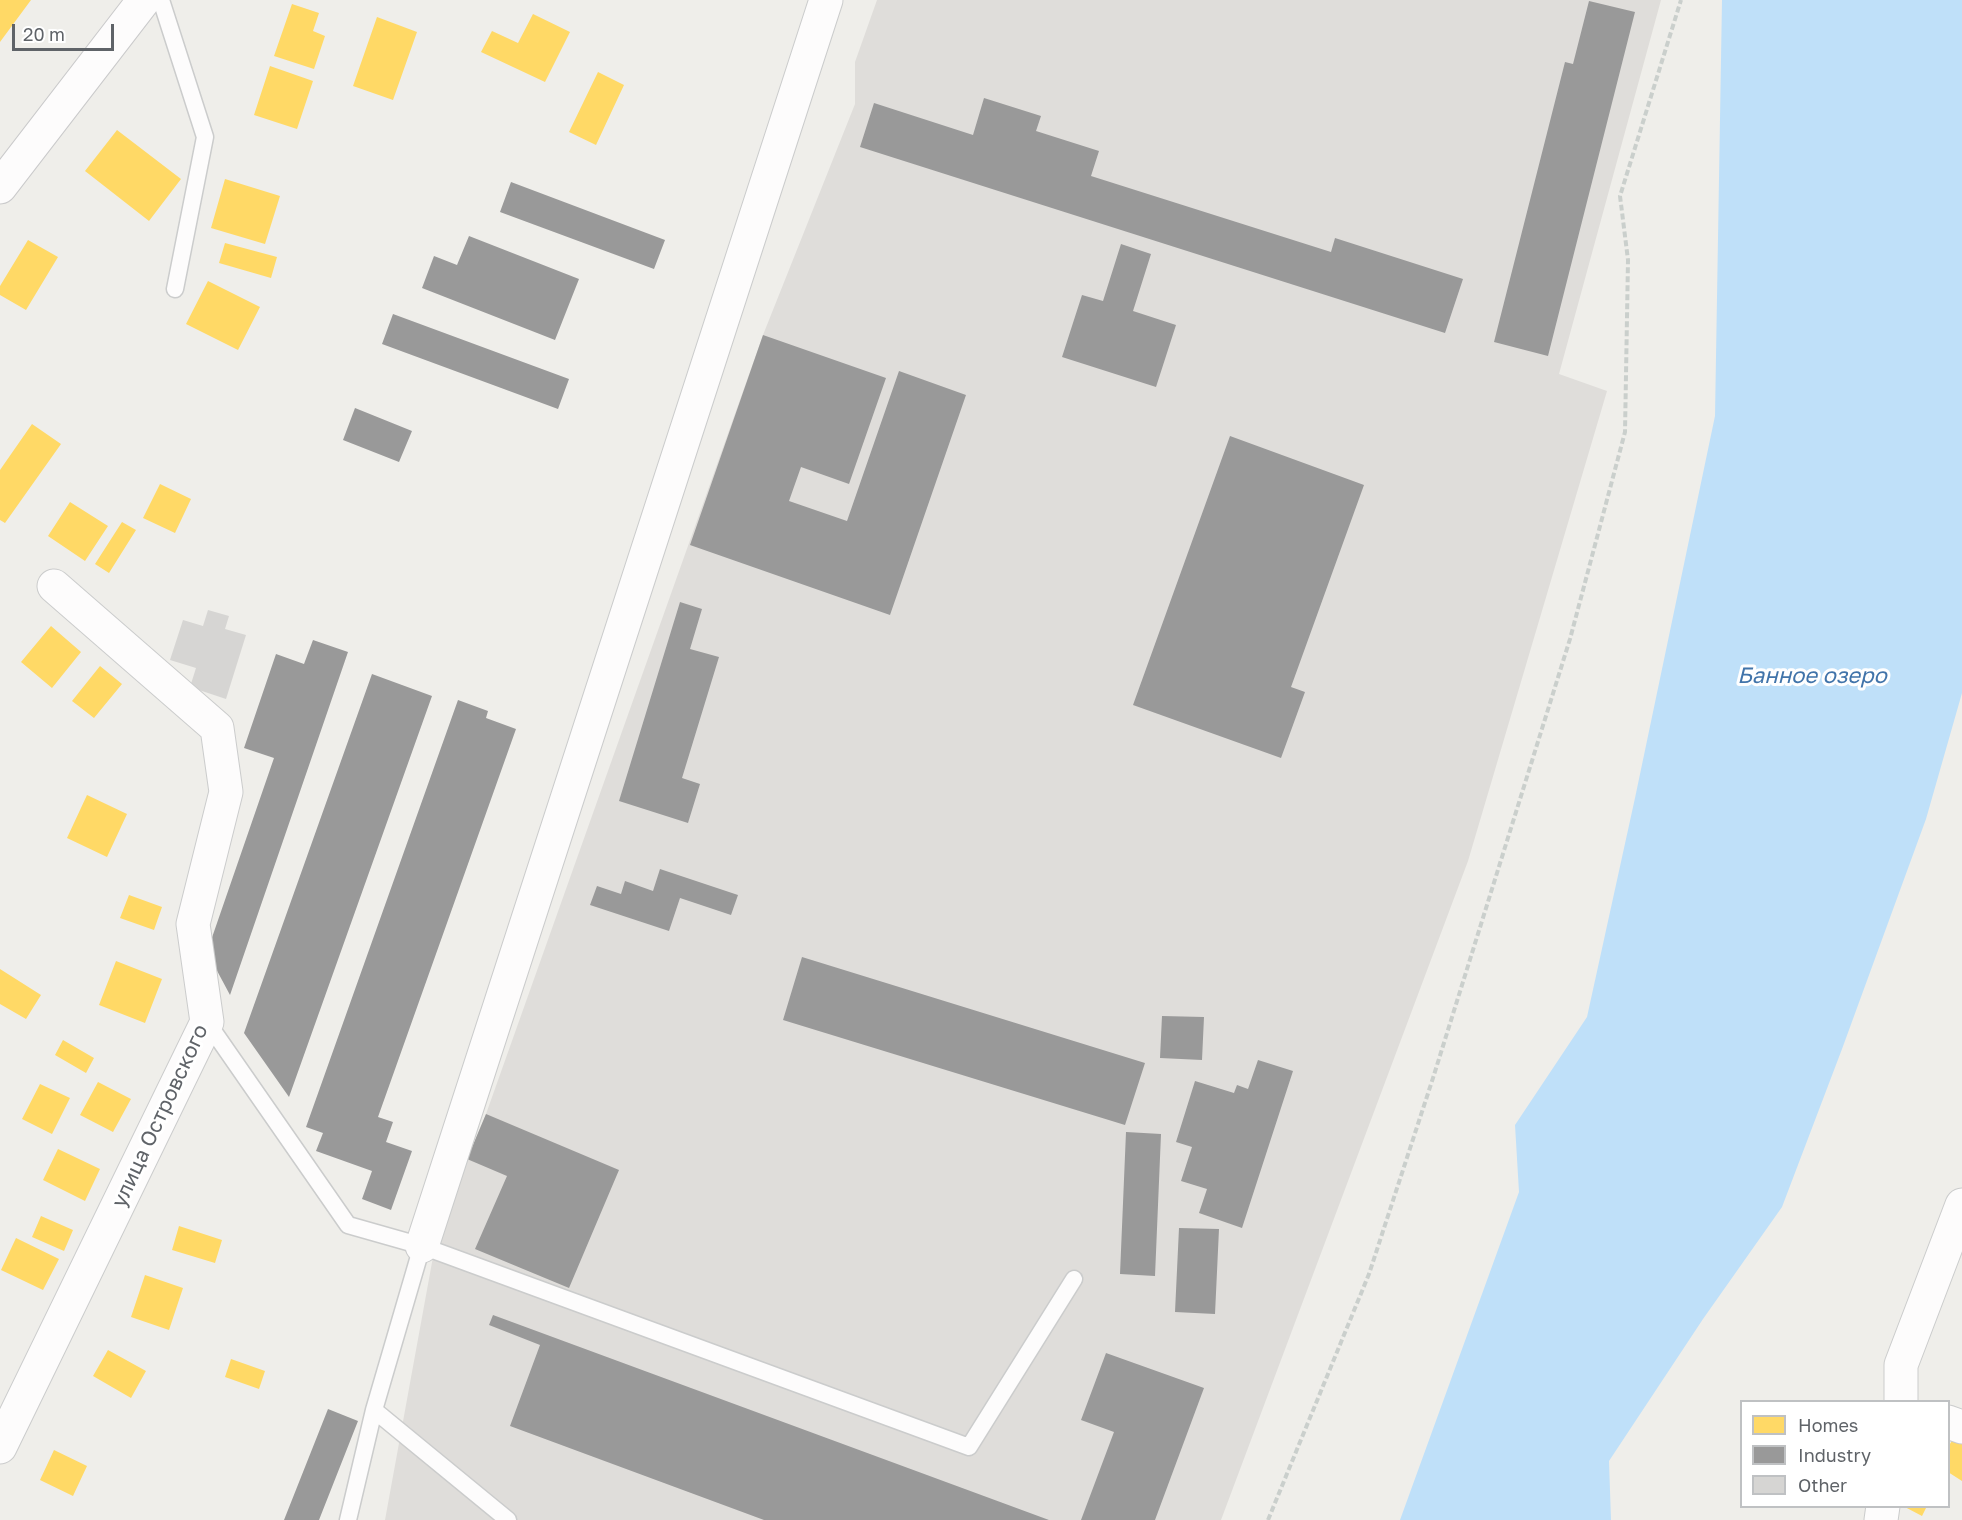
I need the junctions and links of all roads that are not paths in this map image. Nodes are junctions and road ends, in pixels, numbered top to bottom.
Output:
1 (144, 0) edge
2 (161, 0) edge
3 (826, 0) edge
4 (0, 187) edge
5 (175, 289) dead end
6 (54, 586) dead end
7 (207, 1022) junction
8 (1962, 1205) edge
9 (422, 1246) junction
10 (1074, 1279) dead end
11 (1901, 1400) edge
12 (374, 1410) junction
13 (0, 1447) edge
14 (348, 1520) edge
15 (508, 1520) edge

1 - 4 street
2 - 5 lane
3 - 9 street
6 - 7 street, улица Островского
7 - 9 lane
7 - 13 street, улица Островского
8 - 11 street
9 - 10 lane
9 - 12 lane
12 - 14 lane
12 - 15 lane

